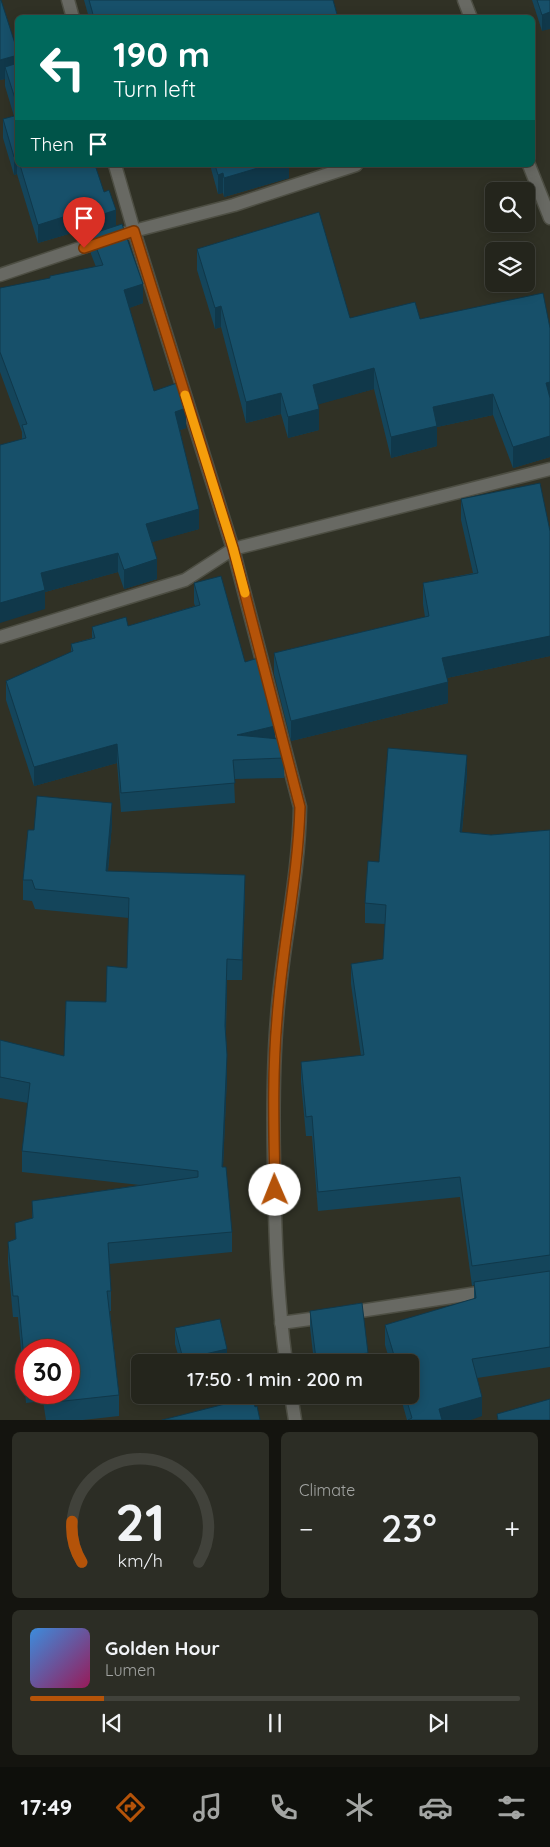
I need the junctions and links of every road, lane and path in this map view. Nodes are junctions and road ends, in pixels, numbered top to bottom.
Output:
1 (68, 0) edge
2 (464, 0) edge
3 (72, 15) edge
4 (470, 15) edge
5 (116, 167) edge
6 (350, 167) edge
7 (530, 167) edge
8 (550, 218) edge
9 (134, 231) junction
10 (0, 275) edge
11 (550, 469) edge
12 (233, 548) junction
13 (0, 637) edge
14 (502, 1290) edge
15 (281, 1323) junction
16 (285, 1354) edge
17 (292, 1404) edge
18 (295, 1420) edge

1 - 3 street
2 - 4 street
5 - 9 street
6 - 9 street
7 - 8 street
9 - 10 street
9 - 12 street
11 - 12 street
12 - 13 street
12 - 15 street
14 - 15 street
15 - 16 street
17 - 18 street

